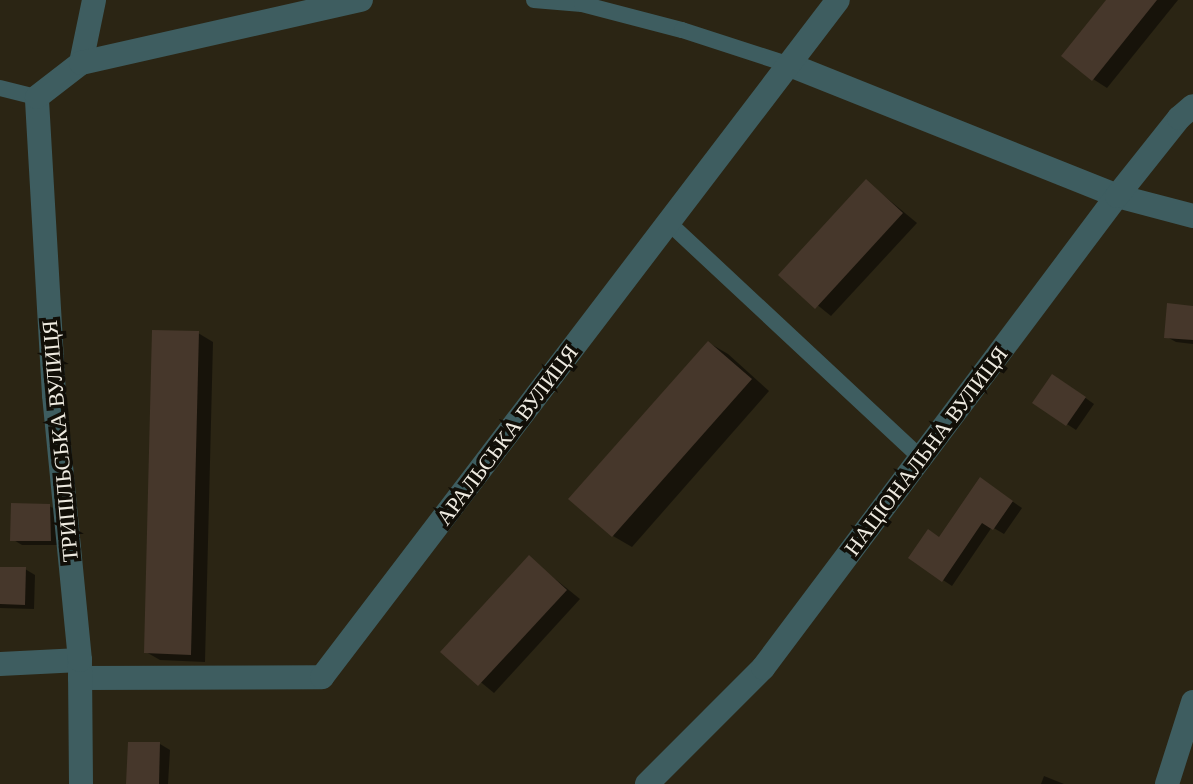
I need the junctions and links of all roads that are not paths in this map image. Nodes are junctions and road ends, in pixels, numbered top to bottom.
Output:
1 (94, 0) edge
2 (361, 0) edge
3 (534, 0) edge
4 (838, 0) edge
5 (81, 63) junction
6 (790, 65) junction
7 (0, 88) edge
8 (37, 97) junction
9 (1193, 106) edge
10 (1117, 196) junction
11 (1193, 216) edge
12 (669, 223) junction
13 (921, 458) junction
14 (0, 664) edge
15 (80, 669) junction
16 (1193, 702) edge
17 (81, 784) edge
18 (647, 784) edge
19 (1167, 784) edge

1 - 5 street
2 - 5 street
3 - 6 lane
4 - 6 street, АРАЛЬСЬКА ВУЛИЦЯ
5 - 8 street
6 - 10 street
6 - 12 street, АРАЛЬСЬКА ВУЛИЦЯ
7 - 8 lane
8 - 15 street, ТРИПІЛЬСЬКА ВУЛИЦЯ
9 - 10 street, НАЦІОНАЛЬНА ВУЛИЦЯ
10 - 11 street
10 - 13 street, НАЦІОНАЛЬНА ВУЛИЦЯ
12 - 13 lane
12 - 15 street, АРАЛЬСЬКА ВУЛИЦЯ
13 - 18 street, НАЦІОНАЛЬНА ВУЛИЦЯ
14 - 15 street
15 - 17 street, ТРИПІЛЬСЬКА ВУЛИЦЯ
16 - 19 street

